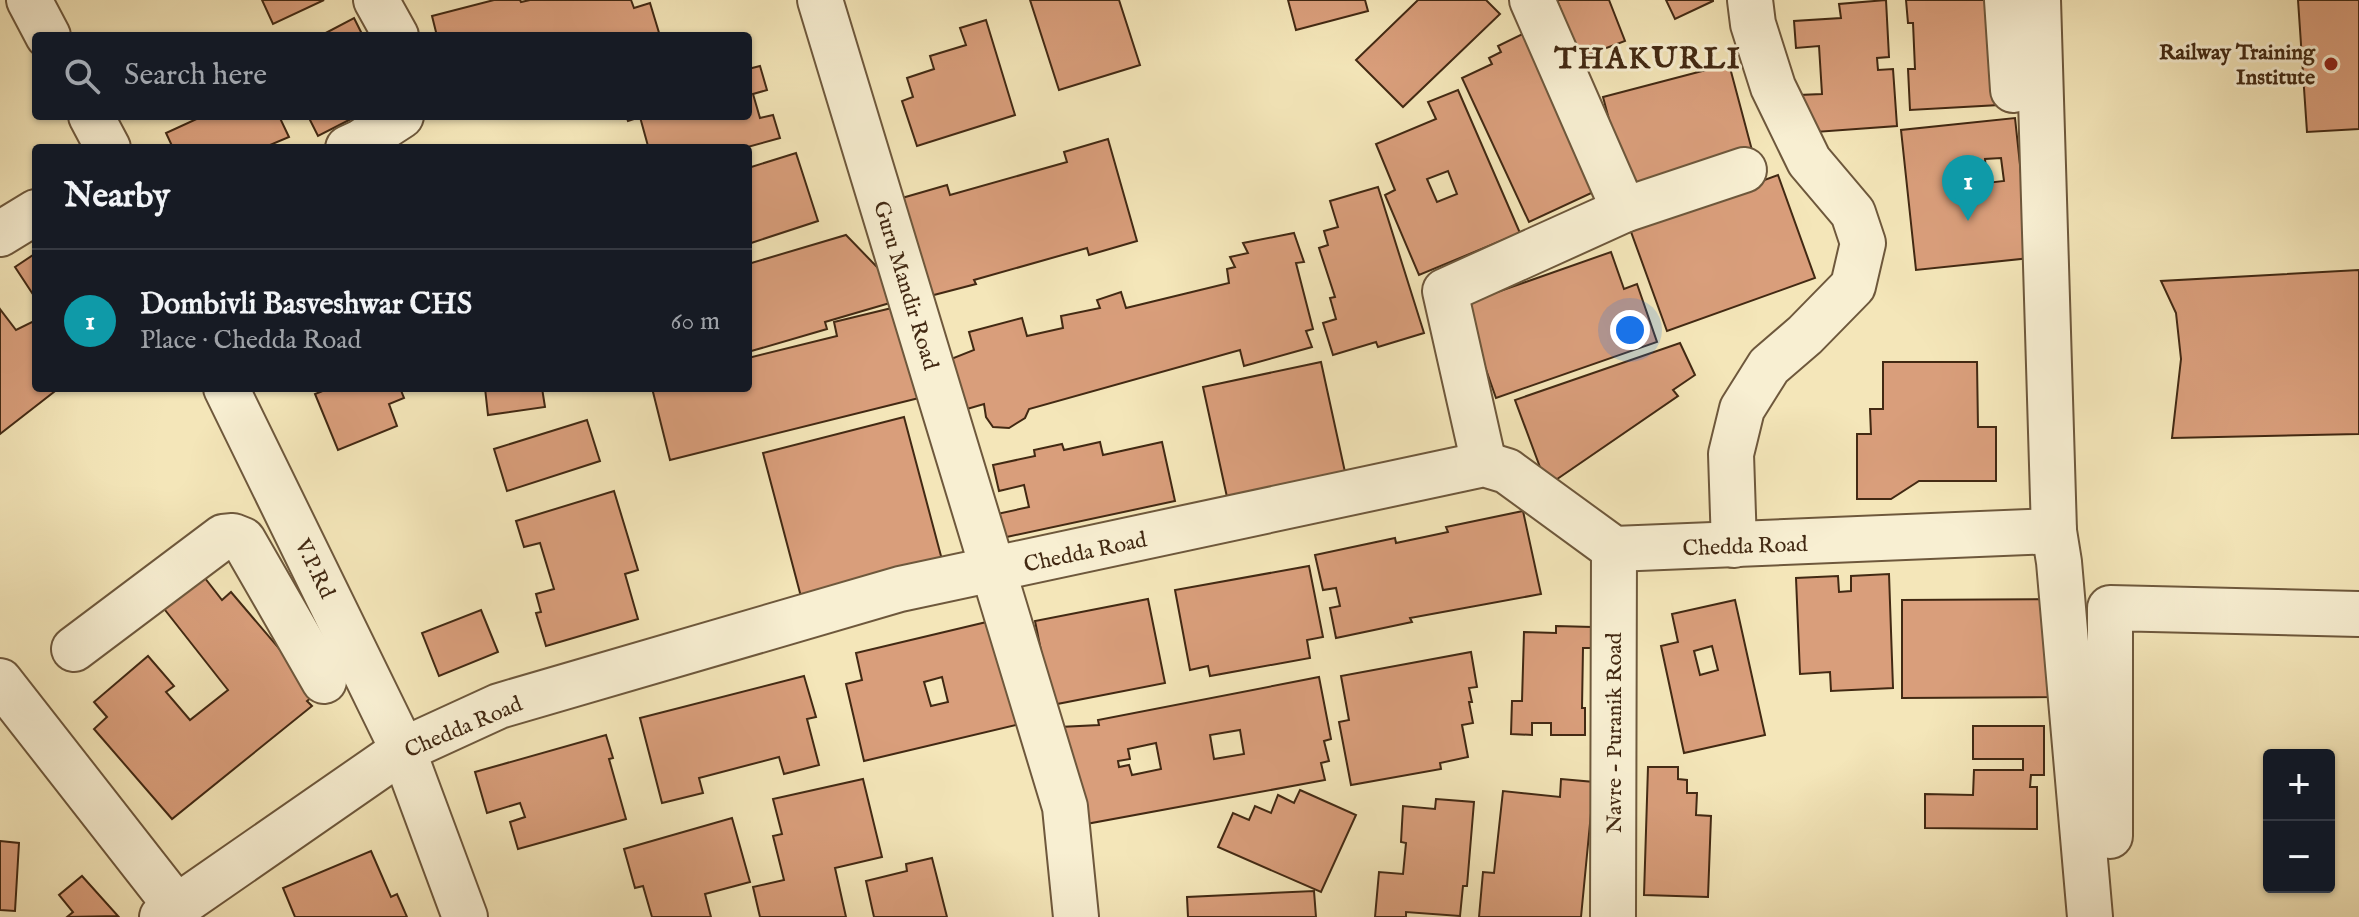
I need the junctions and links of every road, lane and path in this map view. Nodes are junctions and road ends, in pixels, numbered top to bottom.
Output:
1 (29, 0) edge
2 (376, 0) edge
3 (820, 0) edge
4 (1532, 0) edge
5 (1750, 0) edge
6 (2024, 18) edge
7 (46, 32) edge
8 (394, 32) edge
9 (2013, 90) dead end
10 (93, 120) edge
11 (394, 120) edge
12 (106, 144) edge
13 (355, 144) edge
14 (1744, 170) dead end
15 (1624, 210) junction
16 (32, 214) edge
17 (0, 234) edge
18 (228, 392) edge
19 (1484, 464) junction
20 (2054, 531) junction
21 (1734, 545) junction
22 (1614, 549) junction
23 (994, 570) junction
24 (318, 572) junction
25 (276, 596) junction
26 (2359, 614) edge
27 (74, 649) dead end
28 (0, 681) edge
29 (324, 681) dead end
30 (403, 750) junction
31 (169, 911) edge
32 (465, 917) edge
33 (1076, 917) edge
34 (1613, 917) edge
35 (2090, 917) edge
36 (2114, 917) edge

1 - 7 street
2 - 8 street
3 - 23 street, Guru Mandir Road
4 - 15 street
5 - 21 street
6 - 9 street
6 - 20 street
10 - 12 street
11 - 13 street
14 - 15 street
15 - 19 street
16 - 17 street
18 - 24 street, V.P.Rd
19 - 22 street
19 - 23 street, Chedda Road
20 - 21 street, Chedda Road
20 - 35 street
21 - 22 street, Chedda Road
22 - 34 street, Navre - Puranik Road
23 - 30 street, Chedda Road
23 - 33 street, Guru Mandir Road
24 - 25 street
24 - 30 street, V.P.Rd
25 - 27 street
25 - 29 street
26 - 36 street
28 - 31 street
30 - 31 street, Chedda Road
30 - 32 street, V.P.Rd

